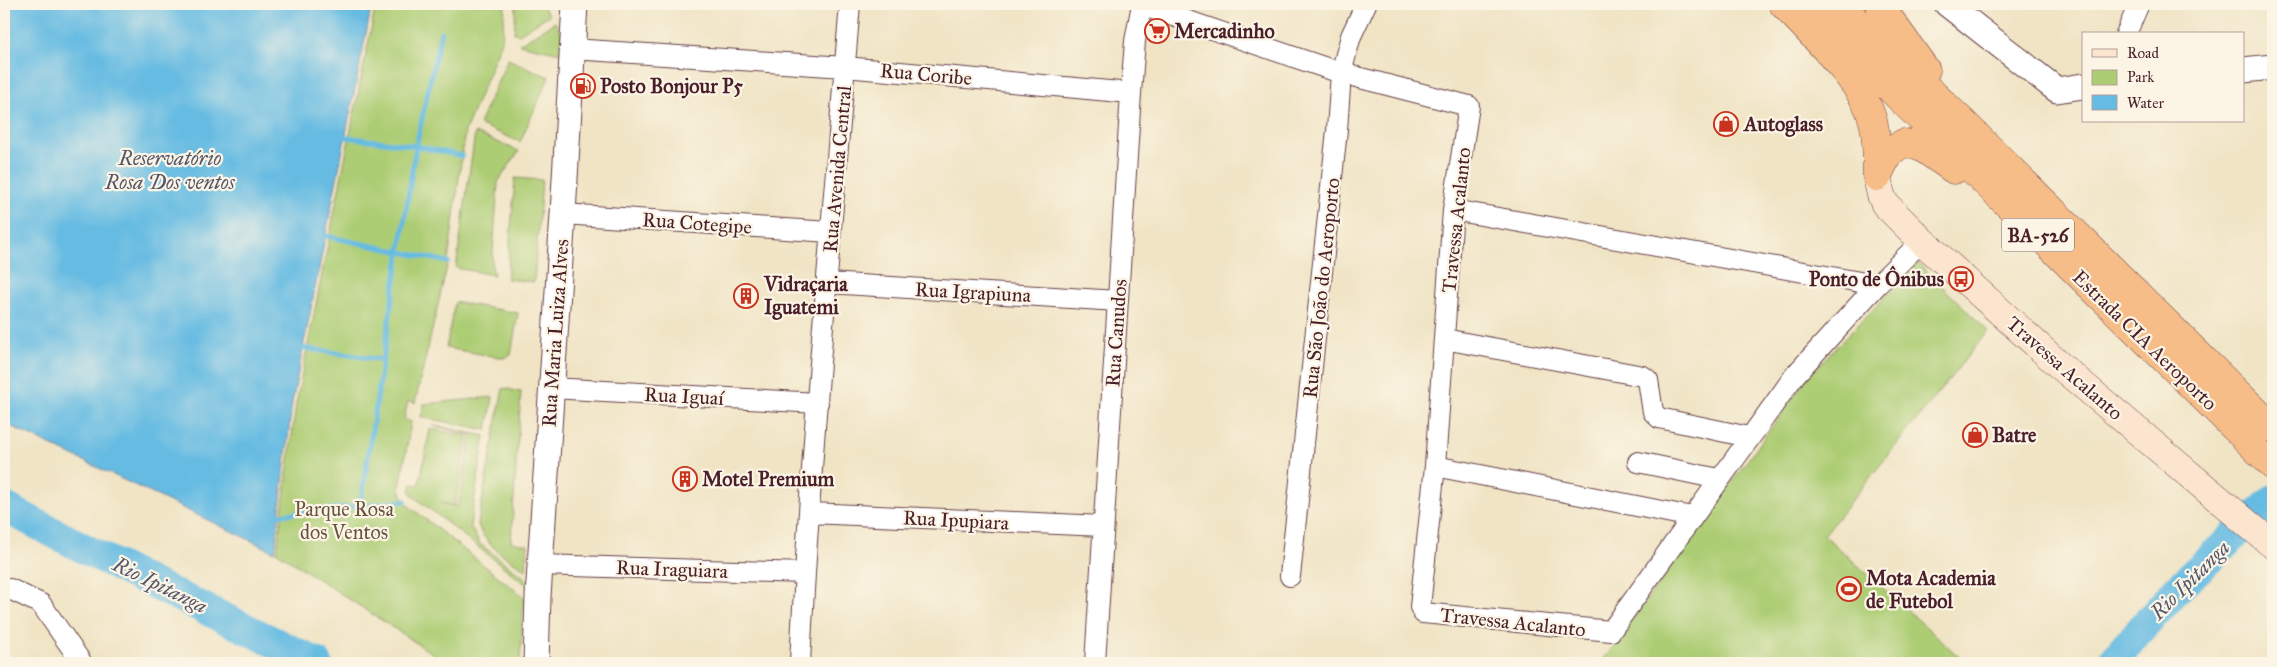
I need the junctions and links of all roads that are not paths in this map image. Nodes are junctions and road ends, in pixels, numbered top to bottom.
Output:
1 (574, 4) edge
2 (850, 4) edge
3 (1141, 4) edge
4 (1366, 4) edge
5 (1783, 4) edge
6 (1804, 4) edge
7 (1839, 4) edge
8 (1947, 4) edge
9 (2139, 4) edge
10 (1881, 5) edge
11 (2127, 32) edge
12 (572, 49) junction
13 (845, 67) junction
14 (2273, 67) edge
15 (2244, 70) edge
16 (1341, 73) junction
17 (2082, 86) edge
18 (1131, 93) junction
19 (1964, 123) junction
20 (1877, 177) junction
21 (1453, 210) junction
22 (563, 214) junction
23 (830, 232) junction
24 (1922, 241) junction
25 (828, 283) junction
26 (1877, 286) junction
27 (1118, 301) junction
28 (1444, 338) junction
29 (2146, 341) junction
30 (551, 388) junction
31 (818, 403) junction
32 (2273, 428) edge
33 (1749, 437) junction
34 (1638, 462) dead end
35 (1434, 466) junction
36 (2273, 466) edge
37 (1719, 479) junction
38 (810, 514) junction
39 (1692, 516) junction
40 (1103, 526) junction
41 (2272, 544) edge
42 (540, 564) junction
43 (805, 573) junction
44 (1290, 576) dead end
45 (4, 591) edge
46 (82, 663) edge
47 (536, 663) edge
48 (800, 663) edge
49 (1095, 663) edge

1 - 12 street, Rua Maria Luiza Alves
2 - 13 street, Rua Avenida Central
3 - 16 street
3 - 18 street, Rua Canudos
4 - 16 street, Rua São João do Aeroporto
5 - 20 highway
6 - 29 highway, Estrada CIA Aeroporto / BA-526
7 - 19 highway, Estrada CIA Aeroporto / BA-526
8 - 17 street
9 - 11 street
10 - 19 highway
12 - 13 street, Rua Coribe
12 - 22 street, Rua Maria Luiza Alves
13 - 18 street, Rua Coribe
13 - 23 street, Rua Avenida Central
14 - 15 street
16 - 21 street, Travessa Acalanto
16 - 44 street, Rua São João do Aeroporto
18 - 27 street, Rua Canudos
19 - 32 highway, Estrada CIA Aeroporto / BA-526
20 - 24 main road, Travessa Acalanto
20 - 29 highway
21 - 26 street
21 - 28 street, Travessa Acalanto
22 - 23 street, Rua Cotegipe
22 - 30 street, Rua Maria Luiza Alves
23 - 25 street, Rua Avenida Central
24 - 26 street, Travessa Acalanto
24 - 41 main road, Travessa Acalanto
25 - 27 street, Rua Igrapiuna
25 - 31 street, Rua Avenida Central
26 - 33 street, Travessa Acalanto
27 - 40 street, Rua Canudos
28 - 33 street
28 - 35 street, Travessa Acalanto
29 - 36 highway, Estrada CIA Aeroporto / BA-526
30 - 31 street, Rua Iguaí
30 - 42 street, Rua Maria Luiza Alves
31 - 38 street, Rua Avenida Central
33 - 37 street, Travessa Acalanto
34 - 37 street
35 - 39 street
35 - 39 street, Travessa Acalanto
37 - 39 street, Travessa Acalanto
38 - 40 street, Rua Ipupiara
38 - 43 street, Rua Avenida Central
40 - 49 street, Rua Canudos
42 - 43 street, Rua Iraguiara
42 - 47 street, Rua Maria Luiza Alves
43 - 48 street, Rua Avenida Central
45 - 46 street

